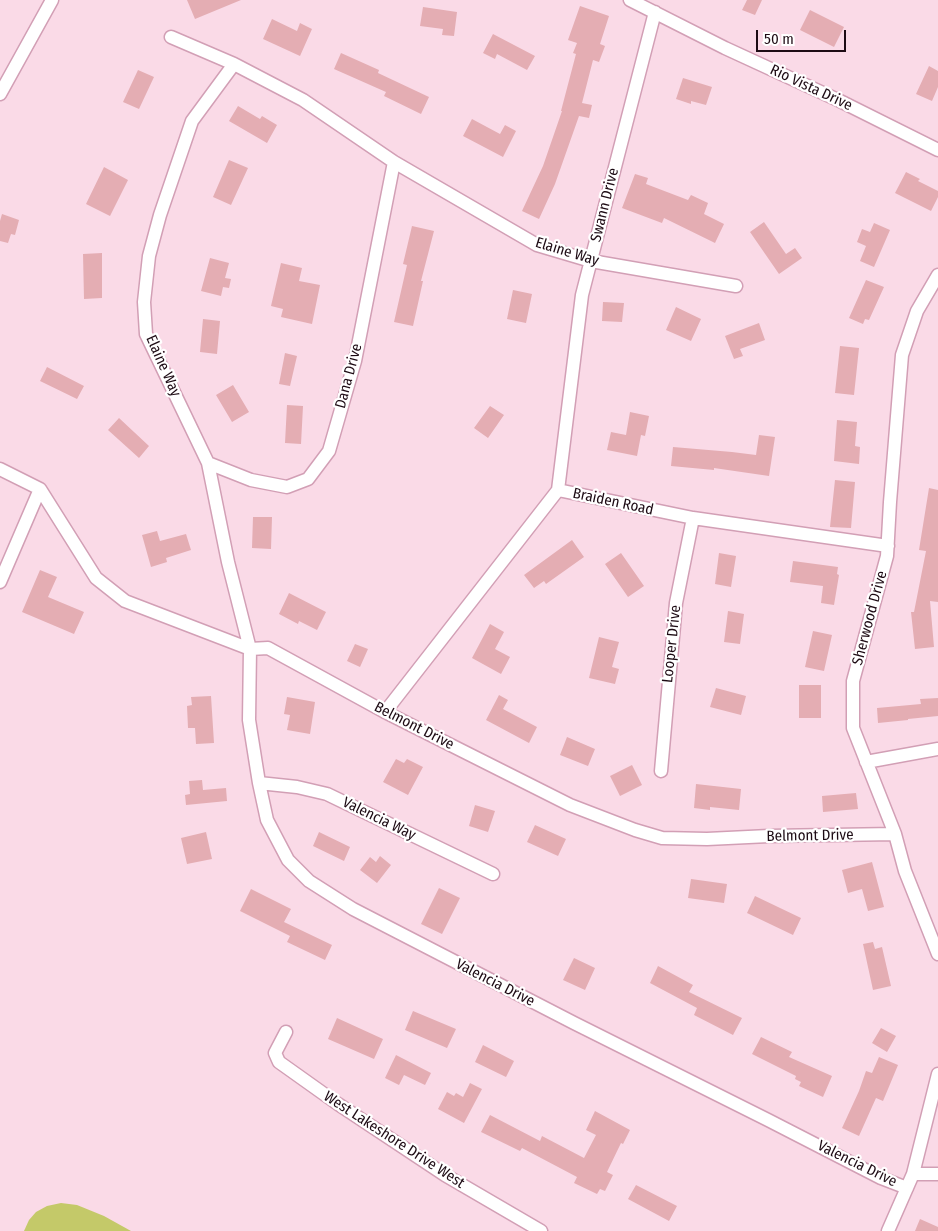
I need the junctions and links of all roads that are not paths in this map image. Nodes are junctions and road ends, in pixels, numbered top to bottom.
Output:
1 (52, 0) edge
2 (630, 0) edge
3 (655, 12) junction
4 (171, 37) dead end
5 (234, 64) junction
6 (0, 94) edge
7 (938, 150) edge
8 (394, 162) junction
9 (591, 261) junction
10 (938, 275) edge
11 (736, 286) dead end
12 (208, 463) junction
13 (0, 469) edge
14 (40, 488) junction
15 (558, 490) junction
16 (692, 518) junction
17 (888, 546) junction
18 (0, 582) edge
19 (250, 649) junction
20 (385, 712) junction
21 (938, 749) edge
22 (866, 762) junction
23 (661, 771) dead end
24 (259, 783) junction
25 (895, 834) junction
26 (493, 874) dead end
27 (938, 954) edge
28 (286, 1032) dead end
29 (938, 1074) edge
30 (913, 1174) junction
31 (938, 1174) edge
32 (907, 1188) junction
33 (541, 1231) edge
34 (888, 1231) edge

1 - 6 street
2 - 3 street, Rio Vista Drive
3 - 7 street, Rio Vista Drive
3 - 9 street, Swann Drive
4 - 5 street, Elaine Way
5 - 8 street, Elaine Way
5 - 12 street, Elaine Way
8 - 9 street, Elaine Way
8 - 12 street, Dana Drive
9 - 11 street, Elaine Way
9 - 15 street, Swann Drive
10 - 17 street, Sherwood Drive
12 - 19 street, Elaine Way
13 - 14 street
14 - 18 street
14 - 19 street, Belmont Drive
15 - 16 street, Braiden Road
15 - 20 street, Braiden Road
16 - 17 street, Braiden Road
16 - 23 street, Looper Drive
17 - 22 street, Sherwood Drive
19 - 20 street, Belmont Drive
19 - 24 street, Valencia Drive
20 - 25 street, Belmont Drive
21 - 22 street
22 - 25 street, Sherwood Drive
24 - 26 street, Valencia Way
24 - 32 street, Valencia Drive
25 - 27 street, Sherwood Drive
28 - 33 street, West Lakeshore Drive West
29 - 30 street
30 - 31 street, Valencia Drive
30 - 32 street
32 - 34 street

